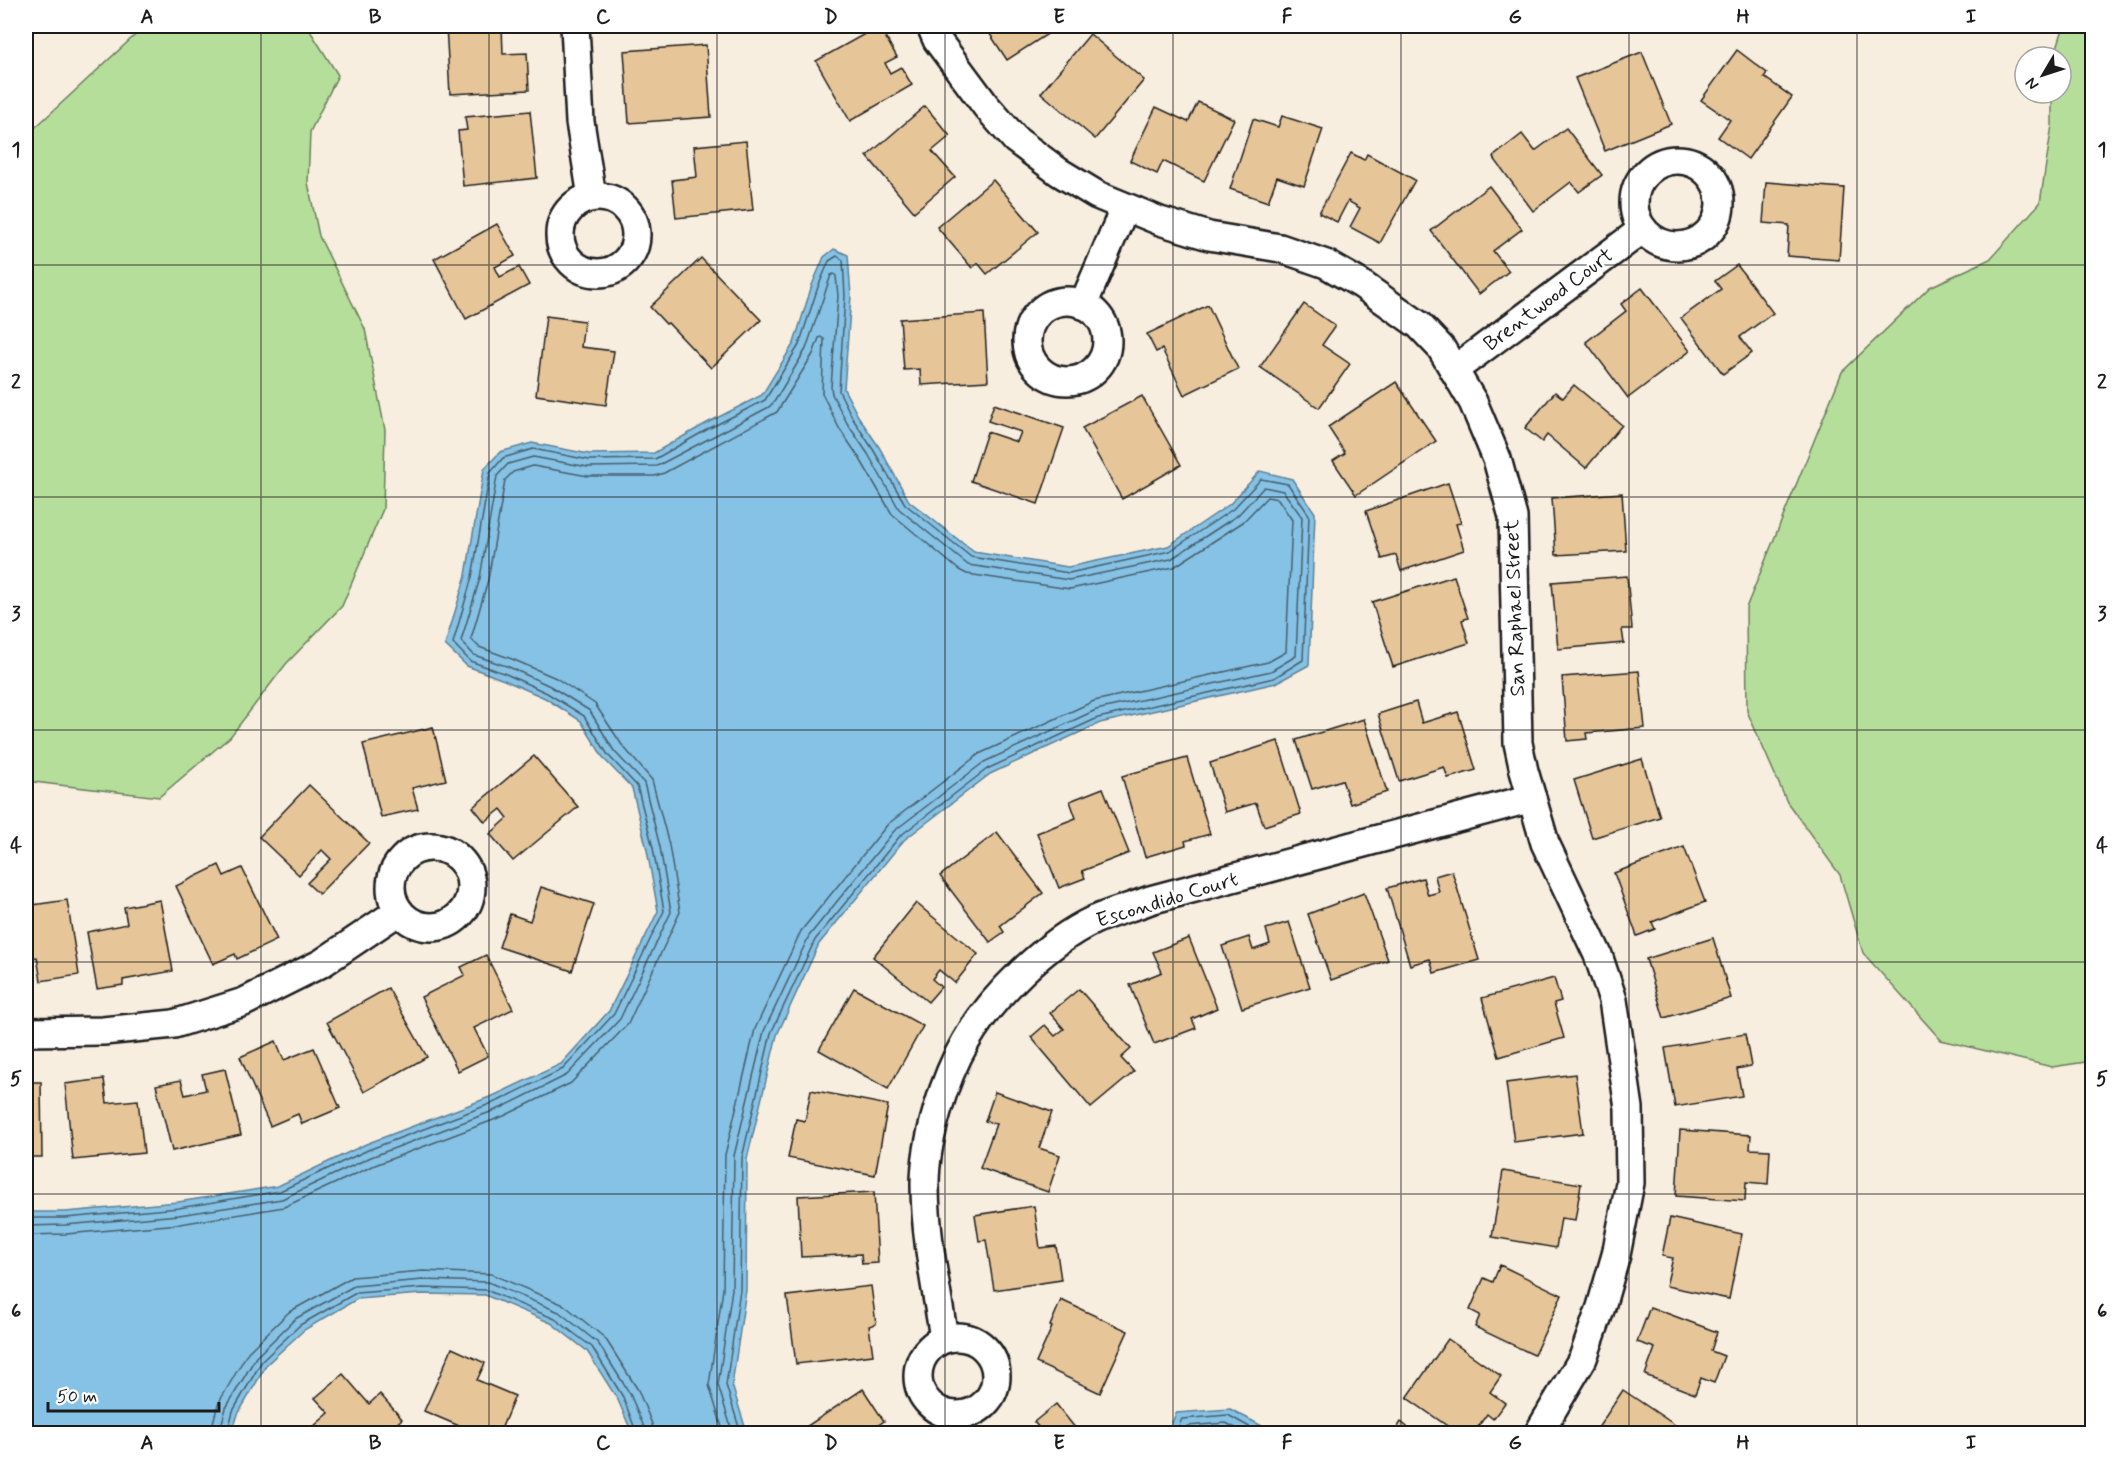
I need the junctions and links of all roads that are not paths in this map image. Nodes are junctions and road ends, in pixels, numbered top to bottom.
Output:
1 (575, 26) edge
2 (931, 26) edge
3 (592, 197) dead end
4 (1125, 207) junction
5 (1643, 229) dead end
6 (1083, 305) dead end
7 (1454, 370) junction
8 (1532, 798) junction
9 (399, 911) dead end
10 (26, 1032) edge
11 (944, 1338) dead end
12 (1538, 1434) edge

1 - 3 street
2 - 4 street, San Raphael Street
4 - 6 street
4 - 7 street, San Raphael Street
5 - 7 street, Brentwood Court
7 - 8 street, San Raphael Street
8 - 11 street, Escondido Court
8 - 12 street, San Raphael Street
9 - 10 street

